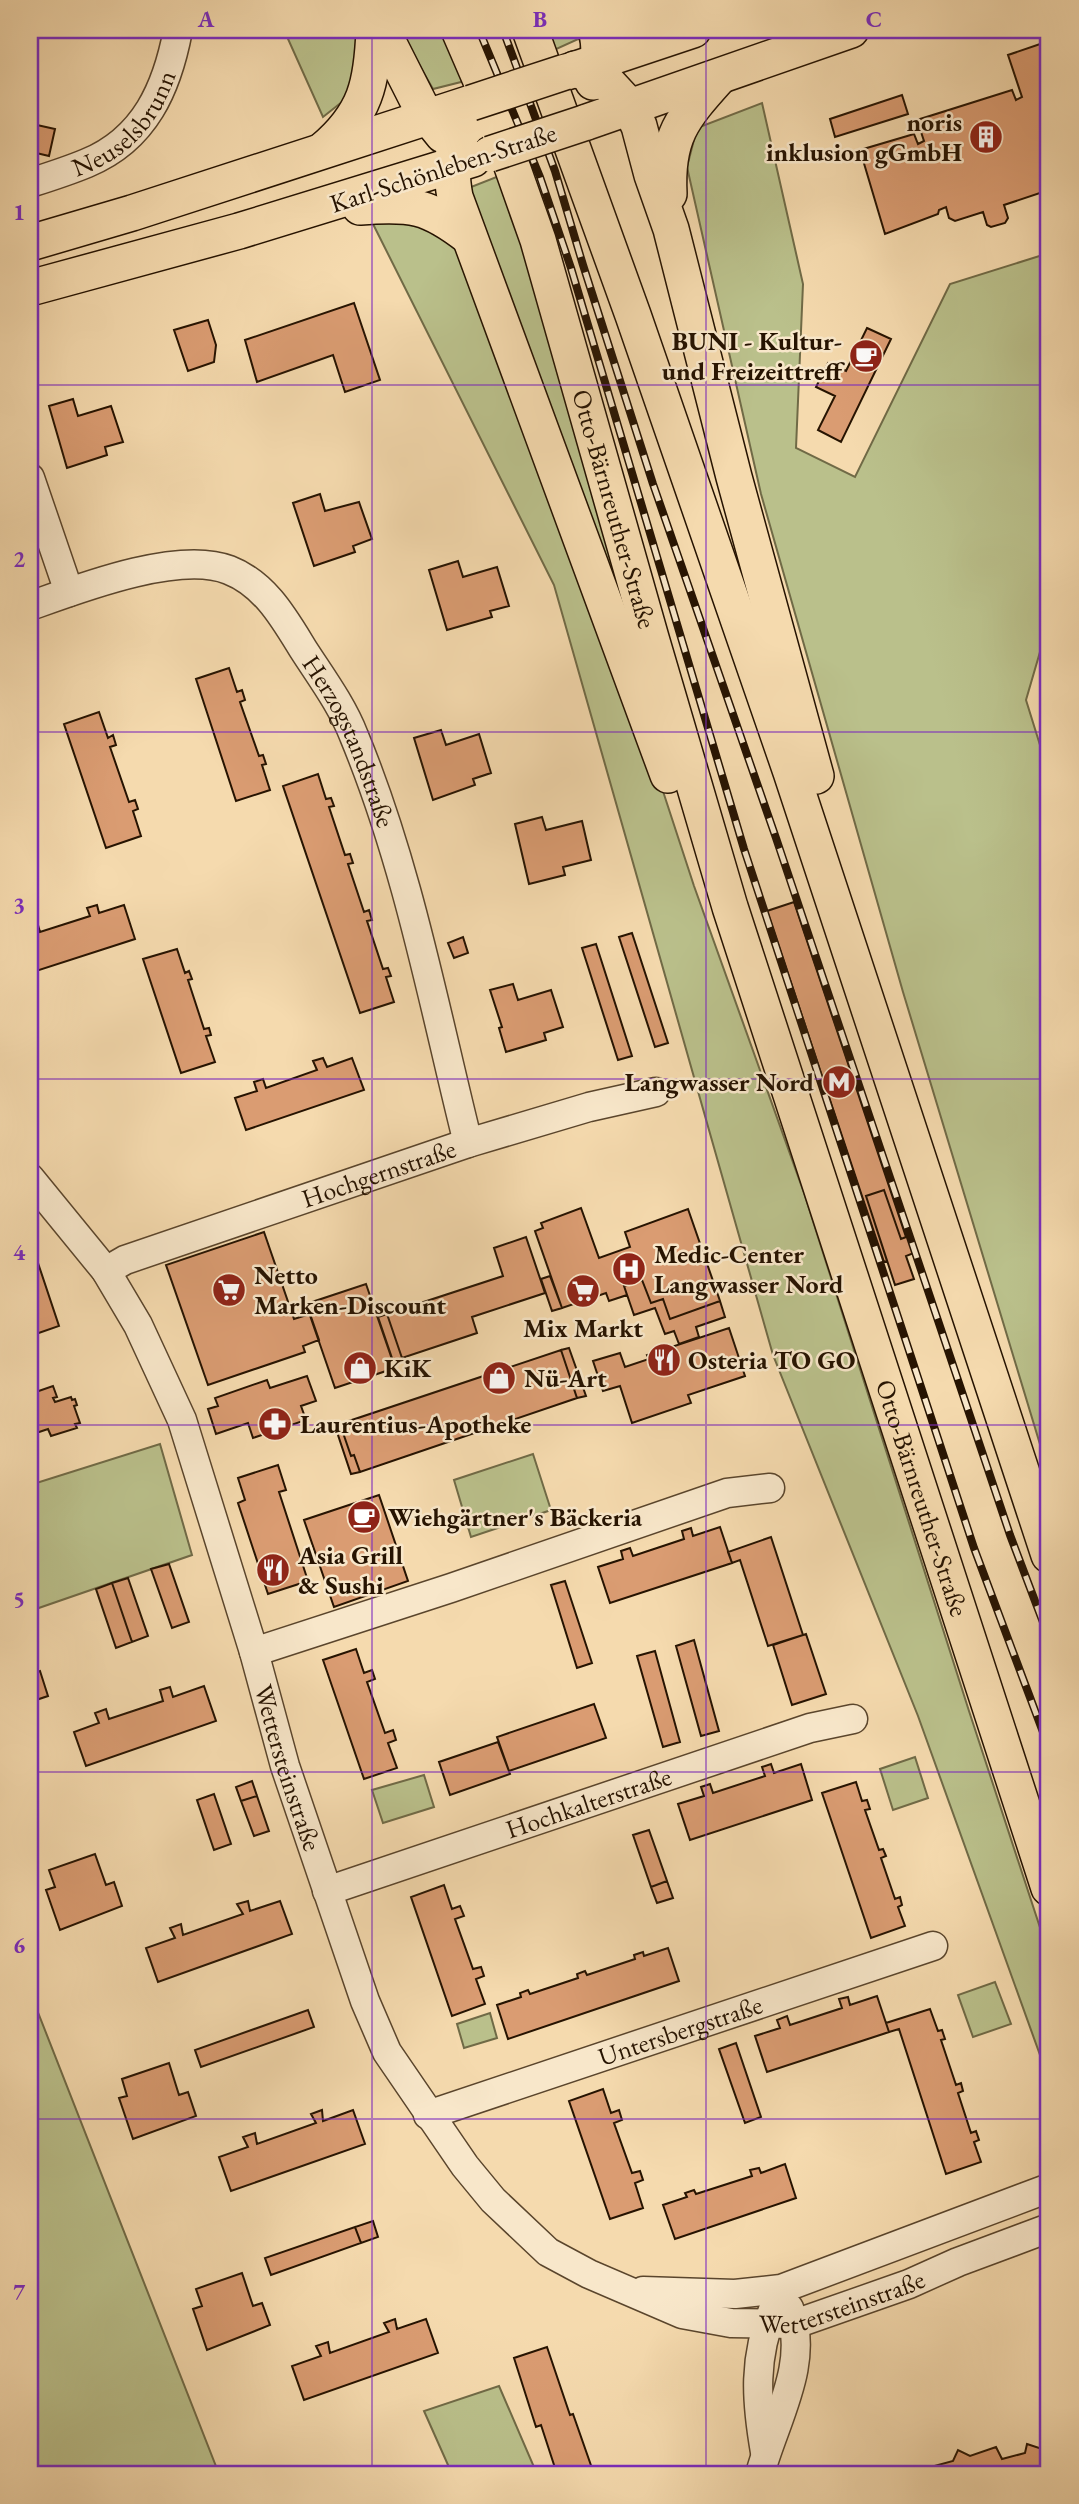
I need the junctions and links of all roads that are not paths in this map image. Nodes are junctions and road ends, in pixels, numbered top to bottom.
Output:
1 (178, 30) edge
2 (374, 30) edge
3 (382, 30) edge
4 (459, 30) edge
5 (530, 30) edge
6 (693, 30) edge
7 (851, 30) edge
8 (586, 61) edge
9 (720, 76) junction
10 (630, 107) junction
11 (428, 118) junction
12 (571, 120) junction
13 (471, 141) junction
14 (321, 152) junction
15 (30, 183) edge
16 (311, 210) junction
17 (671, 229) junction
18 (469, 237) junction
19 (30, 243) edge
20 (30, 288) edge
21 (30, 478) edge
22 (69, 592) junction
23 (30, 606) edge
24 (822, 863) junction
25 (730, 907) junction
26 (656, 1092) dead end
27 (468, 1143) junction
28 (30, 1178) edge
29 (106, 1271) junction
30 (770, 1488) dead end
31 (1049, 1555) edge
32 (254, 1652) junction
33 (853, 1719) dead end
34 (1049, 1888) edge
35 (327, 1891) junction
36 (933, 1946) dead end
37 (428, 2115) junction
38 (1049, 2188) edge
39 (1049, 2228) edge
40 (781, 2289) junction
41 (630, 2291) junction
42 (795, 2323) junction
43 (766, 2325) junction
44 (763, 2463) edge

1 - 15 street, Neuselsbrunn
2 - 14 main road
3 - 11 main road
4 - 25 main road, Otto-Bärnreuther-Straße
5 - 24 main road
6 - 8 main road, Karl-Schönleben-Straße
7 - 9 main road, Karl-Schönleben-Straße
8 - 10 main road
8 - 12 main road
8 - 13 main road, Karl-Schönleben-Straße, bridge
9 - 10 main road, Karl-Schönleben-Straße
9 - 17 main road
10 - 12 main road, Karl-Schönleben-Straße
10 - 17 main road
11 - 13 main road, Karl-Schönleben-Straße
11 - 14 main road, Karl-Schönleben-Straße
12 - 13 main road, Karl-Schönleben-Straße, bridge
13 - 16 main road, Karl-Schönleben-Straße
13 - 18 main road, Otto-Bärnreuther-Straße
14 - 19 main road, Karl-Schönleben-Straße
16 - 18 main road
16 - 20 main road, Karl-Schönleben-Straße
17 - 24 main road
18 - 25 main road, Otto-Bärnreuther-Straße
21 - 22 street
22 - 23 street, Herzogstandstraße
22 - 27 street, Herzogstandstraße
24 - 31 main road
25 - 34 main road, Otto-Bärnreuther-Straße
26 - 27 street, Hochgernstraße
27 - 29 street, Hochgernstraße
28 - 29 street, Wettersteinstraße
29 - 32 street, Wettersteinstraße
30 - 32 street
32 - 35 street, Wettersteinstraße
33 - 35 street, Hochkalterstraße
35 - 37 street, Wettersteinstraße
36 - 37 street, Untersbergstraße
37 - 41 street, Wettersteinstraße
38 - 40 street, Wettersteinstraße
39 - 42 street, Wettersteinstraße
40 - 41 street, Wettersteinstraße
40 - 42 street
40 - 43 street
41 - 43 street, Wettersteinstraße
42 - 43 street, Wettersteinstraße
42 - 44 street
43 - 44 street

